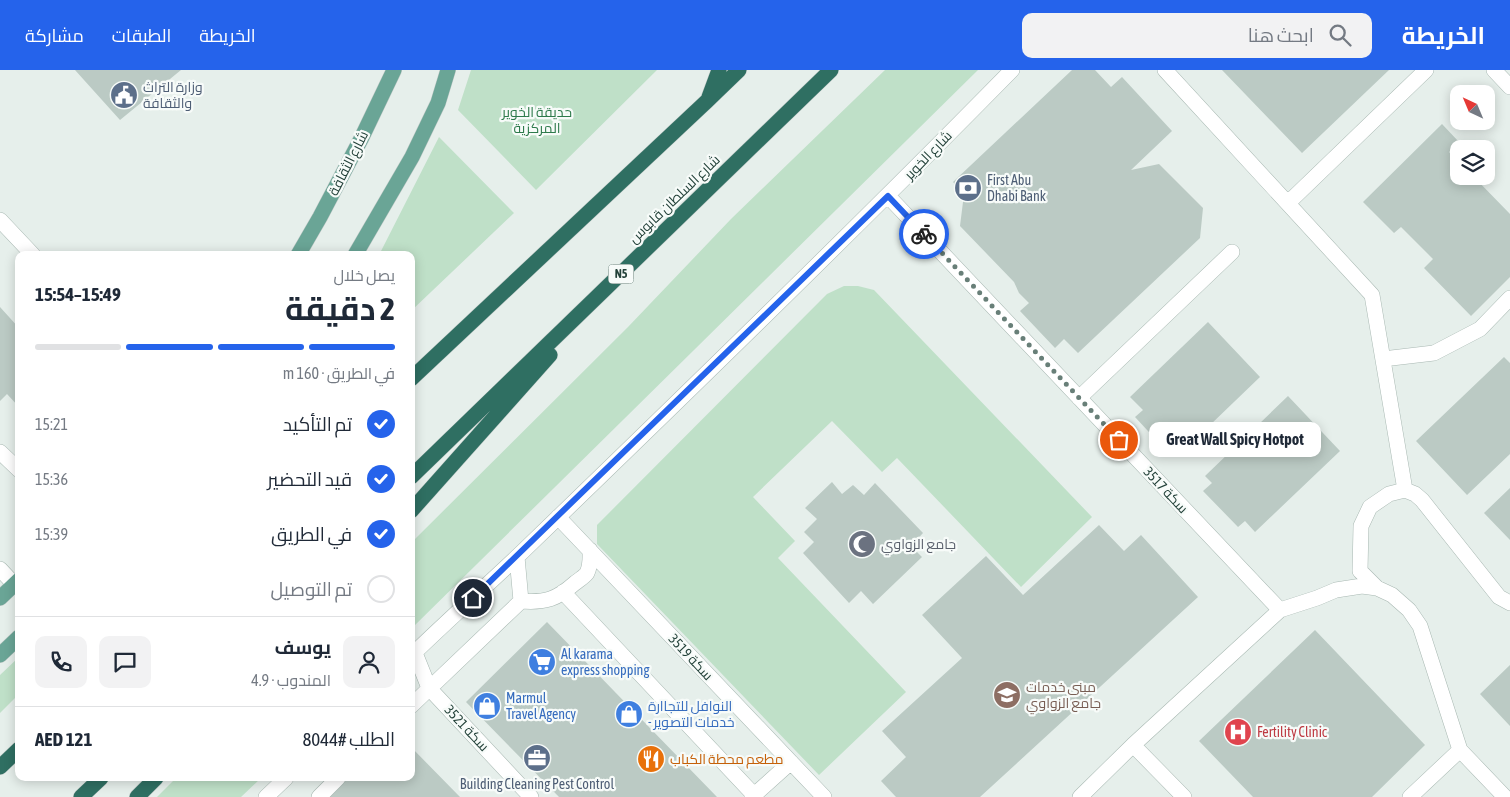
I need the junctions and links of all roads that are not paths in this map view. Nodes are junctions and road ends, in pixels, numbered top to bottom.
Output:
1 (394, 70) edge
2 (448, 70) edge
3 (720, 70) edge
4 (739, 70) edge
5 (831, 70) edge
6 (1012, 70) edge
7 (1165, 70) edge
8 (1426, 70) edge
9 (1494, 70) edge
10 (1510, 88) edge
11 (707, 101) junction
12 (888, 196) junction
13 (1288, 203) junction
14 (0, 220) edge
15 (30, 251) edge
16 (300, 251) edge
17 (357, 251) edge
18 (1232, 252) dead end
19 (634, 262) junction
20 (1510, 298) edge
21 (1383, 359) junction
22 (415, 375) edge
23 (1079, 398) junction
24 (0, 452) edge
25 (15, 466) edge
26 (415, 473) edge
27 (1405, 490) junction
28 (415, 507) edge
29 (558, 516) junction
30 (590, 550) junction
31 (517, 557) junction
32 (0, 570) edge
33 (1360, 571) junction
34 (15, 581) edge
35 (15, 583) edge
36 (1347, 588) junction
37 (1377, 588) junction
38 (563, 592) junction
39 (0, 598) edge
40 (521, 601) junction
41 (1510, 603) edge
42 (1280, 610) junction
43 (15, 640) edge
44 (4, 651) edge
45 (415, 652) edge
46 (415, 658) edge
47 (430, 688) junction
48 (415, 702) edge
49 (1133, 745) junction
50 (1460, 750) junction
51 (15, 753) edge
52 (791, 762) junction
53 (0, 767) edge
54 (98, 781) edge
55 (153, 781) edge
56 (283, 781) edge
57 (335, 781) edge
58 (753, 796) edge
59 (81, 797) edge
60 (137, 797) edge
61 (266, 797) edge
62 (318, 797) edge
63 (531, 797) edge
64 (824, 797) edge
65 (1080, 797) edge
66 (1184, 797) edge
67 (1410, 797) edge
68 (1505, 797) edge

1 - 16 main road, شارع الثقافة
2 - 17 main road
3 - 11 highway
4 - 11 highway
5 - 19 highway, شارع السلطان قابوس / N5
6 - 12 street, شارع الخوير
7 - 13 street
8 - 13 street
9 - 10 street
11 - 22 highway
12 - 23 street, سكة 3517
12 - 29 street, شارع الخوير
13 - 21 street
14 - 15 street
18 - 23 street
19 - 26 highway, شارع السلطان قابوس / N5
19 - 28 highway
20 - 21 street
21 - 27 street
23 - 42 street, سكة 3517
24 - 25 street
27 - 33 street
27 - 41 street
29 - 30 street, سكة 3519
29 - 31 street, شارع الخوير
30 - 38 street
30 - 52 street, سكة 3519
31 - 40 street
31 - 45 street, شارع الخوير
32 - 34 street
33 - 36 street
33 - 37 street
35 - 39 main road
36 - 37 street
36 - 42 street
37 - 50 street
38 - 40 street
38 - 58 street
40 - 47 street
42 - 49 street
43 - 44 main road
46 - 47 street, سكة 3521
47 - 48 street
47 - 63 street, سكة 3521
49 - 65 street
49 - 66 street
50 - 67 street
50 - 68 street
51 - 53 highway
52 - 58 street
52 - 64 street, سكة 3519
54 - 59 highway
55 - 60 highway
56 - 61 street
57 - 62 street

